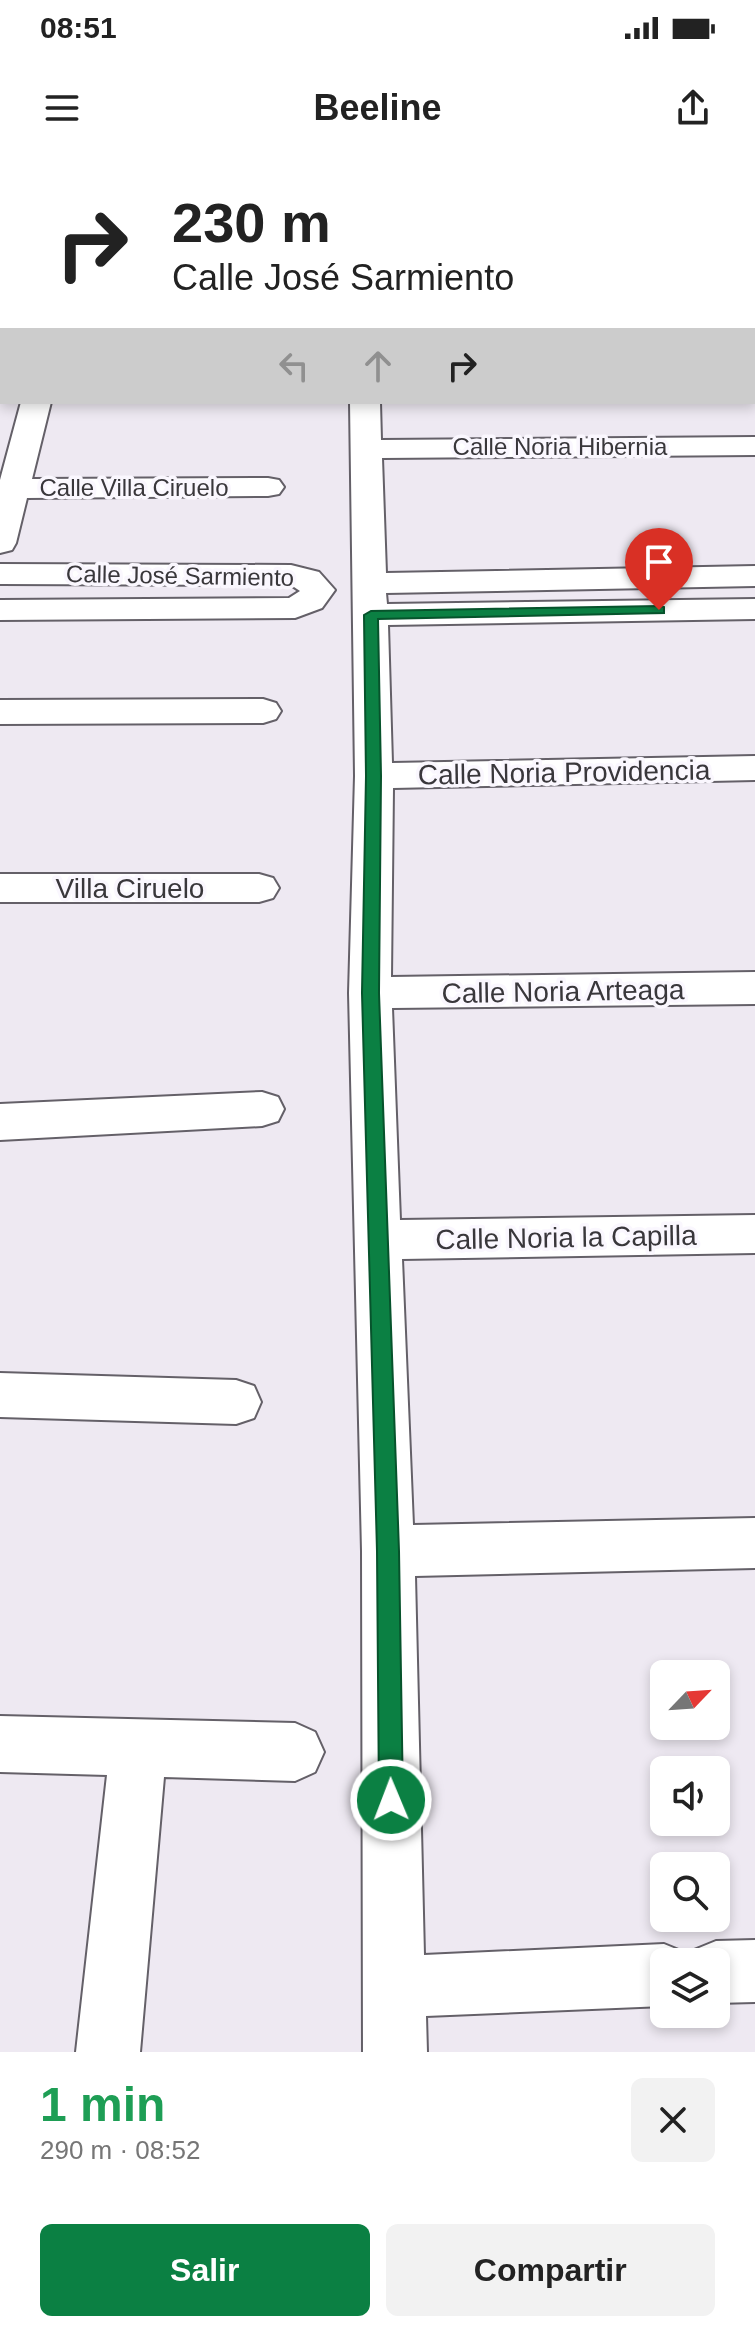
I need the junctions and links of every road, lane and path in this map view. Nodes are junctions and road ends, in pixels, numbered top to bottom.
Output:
1 (35, 404) edge
2 (365, 404) edge
3 (755, 446) edge
4 (366, 449) junction
5 (268, 487) dead end
6 (6, 489) edge
7 (0, 543) edge
8 (0, 574) edge
9 (755, 576) edge
10 (370, 599) junction
11 (755, 609) edge
12 (0, 610) edge
13 (263, 711) dead end
14 (0, 712) edge
15 (755, 768) edge
16 (374, 776) junction
17 (0, 888) edge
18 (259, 888) dead end
19 (755, 988) edge
20 (370, 993) junction
21 (262, 1109) dead end
22 (0, 1122) edge
23 (755, 1234) edge
24 (377, 1240) junction
25 (0, 1395) edge
26 (236, 1402) dead end
27 (755, 1543) edge
28 (388, 1551) junction
29 (0, 1744) edge
30 (138, 1749) junction
31 (295, 1752) dead end
32 (755, 1971) edge
33 (730, 1972) edge
34 (650, 1976) edge
35 (394, 1987) junction
36 (108, 2052) edge
37 (395, 2052) edge

1 - 6 street
2 - 4 street
3 - 4 street, Calle Noria Hibernia
4 - 10 street
5 - 6 street, Calle Villa Ciruelo
6 - 7 street
8 - 12 street, Calle José Sarmiento
9 - 10 street
10 - 11 street
10 - 16 street
13 - 14 street
15 - 16 street, Calle Noria Providencia
16 - 20 street
17 - 18 street, Villa Ciruelo
19 - 20 street, Calle Noria Arteaga
20 - 24 street
21 - 22 street
23 - 24 street, Calle Noria la Capilla
24 - 28 street
25 - 26 street
27 - 28 street
28 - 35 street
29 - 30 street
30 - 31 street
30 - 36 street
32 - 33 street
34 - 35 street
35 - 37 street

